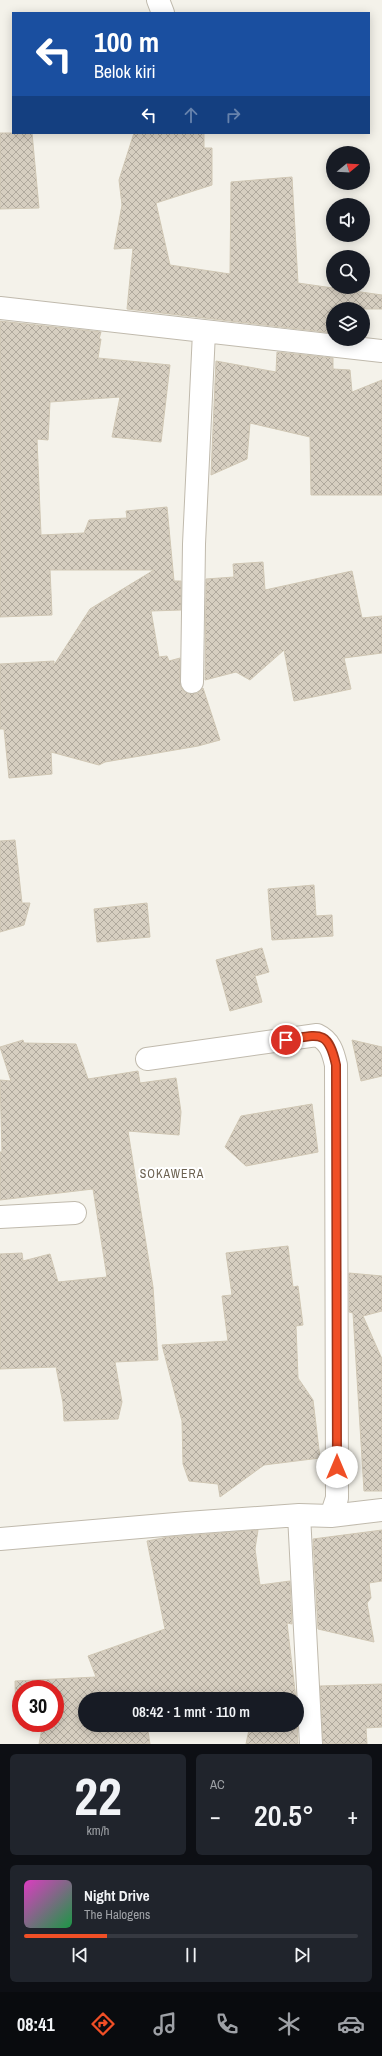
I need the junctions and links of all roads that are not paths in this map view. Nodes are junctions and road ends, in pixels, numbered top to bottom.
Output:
1 (158, 0) edge
2 (163, 12) edge
3 (0, 308) edge
4 (204, 332) junction
5 (382, 351) edge
6 (192, 682) dead end
7 (147, 1059) dead end
8 (74, 1213) dead end
9 (0, 1217) edge
10 (382, 1510) edge
11 (299, 1515) junction
12 (331, 1516) junction
13 (0, 1539) edge
14 (311, 1744) edge

1 - 2 street
3 - 4 street
4 - 5 street
4 - 6 street
7 - 12 street
8 - 9 street
10 - 12 street
11 - 12 street
11 - 13 street
11 - 14 street

